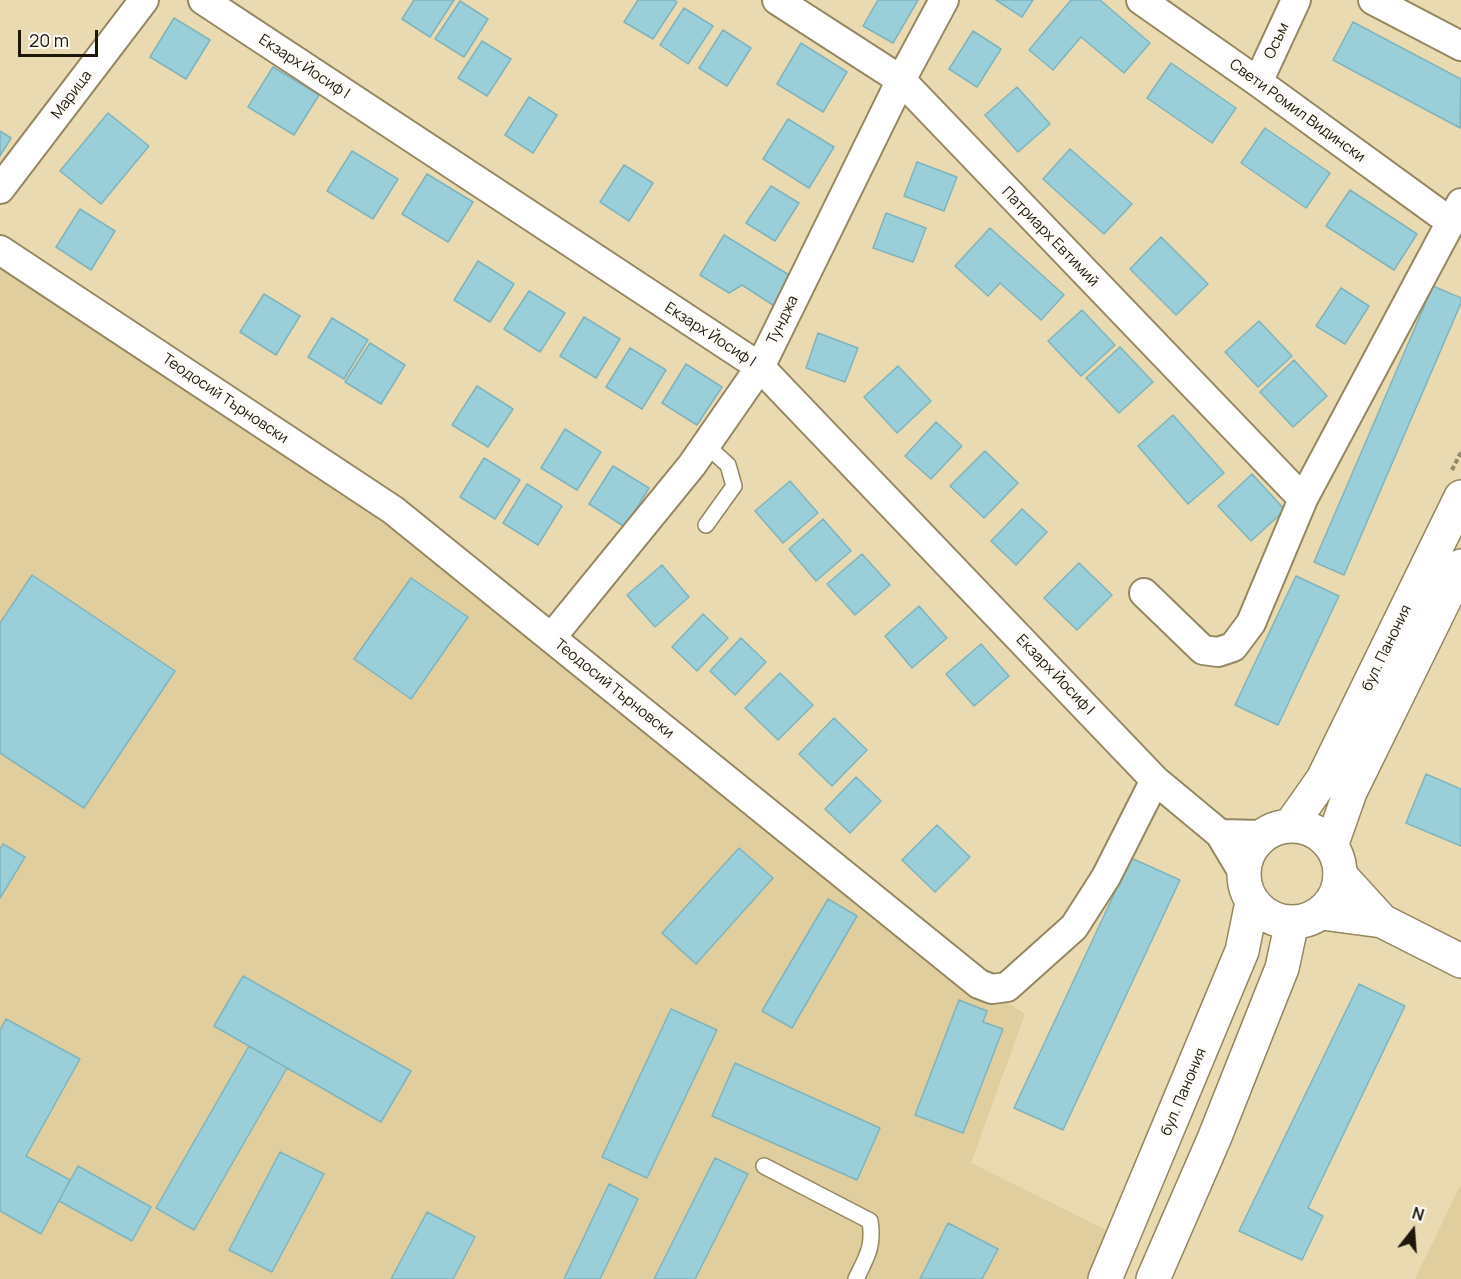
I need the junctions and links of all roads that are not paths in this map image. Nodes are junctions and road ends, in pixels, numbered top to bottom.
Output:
1 (144, 0) edge
2 (203, 0) edge
3 (777, 0) edge
4 (944, 0) edge
5 (1141, 0) edge
6 (1296, 0) edge
7 (1373, 0) edge
8 (1461, 46) edge
9 (901, 80) junction
10 (1258, 82) junction
11 (0, 189) edge
12 (1456, 213) edge
13 (0, 250) edge
14 (760, 367) junction
15 (706, 445) junction
16 (1461, 497) edge
17 (1303, 499) junction
18 (706, 525) dead end
19 (1461, 566) edge
20 (1144, 593) dead end
21 (551, 638) junction
22 (1155, 780) junction
23 (1277, 831) junction
24 (1220, 834) junction
25 (1335, 861) junction
26 (1248, 887) junction
27 (1307, 917) junction
28 (1382, 921) junction
29 (1461, 961) edge
30 (764, 1166) dead end
31 (856, 1279) edge
32 (1105, 1279) edge
33 (1153, 1279) edge

1 - 11 street, Марица
2 - 14 street, Екзарх Йосиф I
3 - 9 street, Патриарх Евтимий
4 - 9 street, Тунджа
5 - 10 street, Свети Ромил Видински
6 - 10 street, Осъм
7 - 8 street
9 - 14 street, Тунджа
9 - 17 street, Патриарх Евтимий
10 - 12 street, Свети Ромил Видински
12 - 17 street
13 - 21 street, Теодосий Търновски
14 - 15 street, Тунджа
14 - 22 street, Екзарх Йосиф I
15 - 18 lane
15 - 21 street, Тунджа
16 - 23 main road, бул. Панония
17 - 20 street
19 - 25 main road, бул. Панония
21 - 22 street, Теодосий Търновски
22 - 24 street, Екзарх Йосиф I
23 - 24 street
23 - 25 main road
23 - 26 main road, бул. Панония
24 - 26 street, Екзарх Йосиф I
25 - 27 main road, бул. Панония
25 - 28 main road
26 - 27 main road
26 - 32 main road, бул. Панония
27 - 28 main road
27 - 33 main road, бул. Панония
28 - 29 main road
30 - 31 lane

